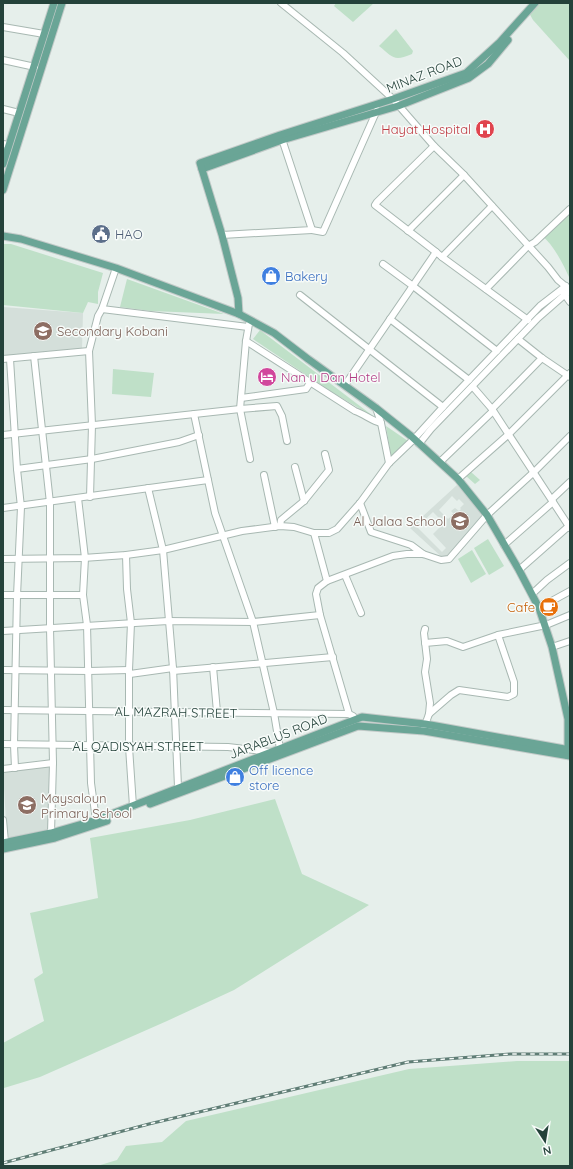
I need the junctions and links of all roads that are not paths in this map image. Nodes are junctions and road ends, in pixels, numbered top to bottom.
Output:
1 (54, 3) edge
2 (62, 3) edge
3 (281, 3) edge
4 (535, 3) edge
5 (3, 27) edge
6 (44, 34) junction
7 (41, 58) junction
8 (3, 60) edge
9 (35, 67) junction
10 (396, 102) junction
11 (377, 108) junction
12 (3, 109) edge
13 (19, 114) junction
14 (281, 138) junction
15 (6, 144) edge
16 (434, 146) junction
17 (3, 164) edge
18 (464, 175) junction
19 (3, 190) edge
20 (492, 206) junction
21 (570, 209) edge
22 (312, 230) junction
23 (408, 231) junction
24 (222, 235) junction
25 (3, 236) edge
26 (528, 246) junction
27 (436, 252) junction
28 (442, 257) junction
29 (383, 264) dead end
30 (116, 268) junction
31 (413, 286) junction
32 (486, 289) junction
33 (566, 290) edge
34 (300, 295) dead end
35 (570, 302) edge
36 (102, 309) junction
37 (239, 314) junction
38 (390, 318) junction
39 (528, 320) junction
40 (249, 324) junction
41 (518, 339) junction
42 (246, 341) junction
43 (369, 350) junction
44 (89, 351) junction
45 (497, 351) junction
46 (34, 356) junction
47 (10, 358) junction
48 (542, 358) junction
49 (3, 359) edge
50 (569, 375) edge
51 (469, 380) junction
52 (310, 383) junction
53 (345, 385) junction
54 (472, 387) junction
55 (241, 398) junction
56 (376, 408) junction
57 (443, 408) junction
58 (240, 409) junction
59 (492, 410) junction
60 (194, 414) junction
61 (381, 423) junction
62 (92, 425) junction
63 (43, 431) junction
64 (14, 434) junction
65 (509, 434) junction
66 (3, 435) edge
67 (199, 435) junction
68 (570, 436) edge
69 (287, 441) dead end
70 (417, 441) junction
71 (325, 454) dead end
72 (92, 459) junction
73 (250, 459) dead end
74 (440, 462) junction
75 (389, 463) junction
76 (45, 465) junction
77 (295, 467) dead end
78 (17, 469) junction
79 (534, 472) junction
80 (264, 475) dead end
81 (458, 479) junction
82 (208, 480) junction
83 (570, 482) edge
84 (148, 488) junction
85 (90, 496) junction
86 (78, 498) junction
87 (553, 501) junction
88 (304, 502) junction
89 (50, 503) junction
90 (360, 503) junction
91 (21, 506) junction
92 (3, 508) edge
93 (487, 515) junction
94 (278, 526) junction
95 (570, 526) edge
96 (314, 533) junction
97 (223, 535) junction
98 (504, 545) junction
99 (163, 550) junction
100 (423, 554) junction
101 (126, 555) junction
102 (84, 558) junction
103 (3, 559) edge
104 (19, 559) junction
105 (50, 559) junction
106 (570, 563) edge
107 (519, 570) junction
108 (345, 575) junction
109 (327, 581) junction
110 (570, 591) edge
111 (50, 594) junction
112 (532, 594) junction
113 (83, 595) junction
114 (3, 596) edge
115 (17, 596) junction
116 (539, 608) junction
117 (361, 613) dead end
118 (320, 615) junction
119 (570, 615) edge
120 (168, 621) junction
121 (253, 622) junction
122 (131, 624) junction
123 (87, 625) junction
124 (546, 625) junction
125 (50, 628) junction
126 (425, 630) dead end
127 (3, 631) edge
128 (16, 631) junction
129 (498, 635) junction
130 (570, 641) edge
131 (425, 642) junction
132 (552, 647) junction
133 (334, 657) junction
134 (262, 663) junction
135 (212, 667) junction
136 (173, 669) junction
137 (3, 670) edge
138 (16, 670) junction
139 (51, 670) junction
140 (89, 671) junction
141 (130, 672) junction
142 (3, 710) edge
143 (15, 710) junction
144 (52, 711) junction
145 (90, 711) junction
146 (130, 712) junction
147 (176, 712) junction
148 (217, 712) junction
149 (274, 713) junction
150 (349, 714) junction
151 (429, 714) junction
152 (569, 719) edge
153 (357, 722) junction
154 (424, 728) junction
155 (3, 744) edge
156 (14, 745) junction
157 (52, 745) junction
158 (91, 746) junction
159 (177, 746) junction
160 (129, 747) junction
161 (280, 749) junction
162 (569, 753) edge
163 (273, 755) junction
164 (53, 763) junction
165 (15, 768) junction
166 (3, 769) edge
167 (178, 790) junction
168 (133, 806) junction
169 (3, 820) edge
170 (94, 824) junction
171 (51, 833) junction
172 (4, 845) edge

1 - 6 main road
2 - 7 main road
3 - 10 street
4 - 10 main road, MINAZ ROAD
5 - 6 street
6 - 7 main road
7 - 9 main road
7 - 19 main road
8 - 9 street
9 - 13 main road
10 - 11 main road, MINAZ ROAD
10 - 16 street
11 - 14 main road, MINAZ ROAD
11 - 22 street
12 - 13 street
13 - 15 main road
14 - 22 street
14 - 24 main road, MINAZ ROAD
15 - 17 main road
16 - 18 street
16 - 23 street
18 - 20 street
18 - 23 street
20 - 26 street
20 - 28 street
21 - 26 street
22 - 24 street
23 - 27 street
24 - 37 main road
25 - 30 main road
26 - 32 street
26 - 33 street
27 - 28 street
27 - 31 street
28 - 32 street
29 - 31 street
30 - 36 street
30 - 37 main road
31 - 38 street
31 - 45 street
32 - 39 street
33 - 35 street
33 - 39 street
33 - 41 street
34 - 43 street
36 - 40 street
36 - 44 street
37 - 40 main road
38 - 43 street
38 - 51 street
39 - 45 street
40 - 42 street
40 - 53 main road
41 - 48 street
41 - 54 street
42 - 52 street
42 - 55 street
43 - 53 street
43 - 57 street
44 - 46 street
44 - 62 street
45 - 51 street
46 - 47 street
46 - 63 street
47 - 49 street
47 - 64 street
48 - 50 street
48 - 59 street
50 - 65 street
51 - 57 street
52 - 55 street
52 - 61 street
53 - 56 main road
54 - 59 street
54 - 70 street
55 - 58 street
56 - 61 street
56 - 70 main road
57 - 70 street
58 - 60 street
58 - 69 street
58 - 73 street
59 - 65 street
59 - 74 street
60 - 62 street
60 - 67 street
61 - 75 street
62 - 63 street
62 - 72 street
63 - 64 street
63 - 76 street
64 - 66 street
64 - 78 street
65 - 79 street
65 - 81 street
67 - 72 street
67 - 82 street
68 - 79 street
70 - 74 main road
70 - 75 street
71 - 88 street
72 - 76 street
72 - 85 street
74 - 81 main road
75 - 90 street
76 - 78 street
76 - 89 street
77 - 88 street
78 - 91 street
79 - 87 street
79 - 93 street
80 - 94 street
81 - 93 main road
82 - 84 street
82 - 97 street
83 - 87 street
84 - 85 street
84 - 99 street
85 - 86 street
86 - 89 street
86 - 102 street
87 - 95 street
87 - 98 street
88 - 94 street
89 - 91 street
89 - 105 street
90 - 96 street
90 - 100 street
91 - 92 street
91 - 104 street
93 - 98 main road
93 - 100 street
94 - 96 street
94 - 97 street
95 - 107 street
96 - 109 street
97 - 99 street
97 - 121 street
98 - 107 main road
99 - 101 street
99 - 120 street
100 - 108 street
101 - 102 street
101 - 122 street
102 - 105 street
102 - 113 street
103 - 104 street
104 - 105 street
104 - 115 street
105 - 111 street
106 - 112 street
107 - 112 main road
108 - 109 street
108 - 117 street
109 - 118 street
110 - 116 street
111 - 113 street
111 - 115 street
111 - 125 street
112 - 116 main road
113 - 123 street
114 - 115 street
115 - 128 street
116 - 124 main road
118 - 121 street
118 - 133 street
119 - 124 street
120 - 121 street
120 - 122 street
120 - 136 street
121 - 134 street
122 - 123 street
122 - 141 street
123 - 125 street
123 - 140 street
124 - 129 street
124 - 132 main road
125 - 128 street
125 - 139 street
126 - 131 street
127 - 128 street
128 - 138 street
129 - 131 street
129 - 151 street
130 - 132 street
131 - 151 street
132 - 152 main road
133 - 134 street
133 - 150 street
134 - 135 street
134 - 149 street
135 - 136 street
135 - 148 street
136 - 141 street
136 - 147 street
137 - 138 street
138 - 139 street
138 - 143 street
139 - 140 street
139 - 144 street
140 - 141 street
140 - 145 street
141 - 146 street
142 - 143 street, AL MAZRAH STREET
143 - 144 street, AL MAZRAH STREET
143 - 156 street
144 - 145 street, AL MAZRAH STREET
144 - 157 street
145 - 146 street, AL MAZRAH STREET
145 - 158 street
146 - 147 street, AL MAZRAH STREET
146 - 160 street
147 - 148 street, AL MAZRAH STREET
147 - 159 street
148 - 149 street, AL MAZRAH STREET
149 - 150 street, AL MAZRAH STREET
149 - 161 street
150 - 153 street
151 - 154 street
152 - 162 main road
153 - 154 main road, JARABLUS ROAD
153 - 161 main road, JARABLUS ROAD
153 - 163 main road, JARABLUS ROAD
154 - 162 main road, JARABLUS ROAD
155 - 156 street, AL QADISYAH STREET
156 - 157 street, AL QADISYAH STREET
156 - 165 street
157 - 158 street, AL QADISYAH STREET
157 - 164 street
158 - 160 street, AL QADISYAH STREET
158 - 170 street
159 - 160 street, AL QADISYAH STREET
159 - 163 street, AL QADISYAH STREET
159 - 167 street
160 - 168 street
161 - 163 main road, JARABLUS ROAD
163 - 167 main road, JARABLUS ROAD
164 - 165 street
164 - 171 street
165 - 166 street
167 - 168 main road, JARABLUS ROAD
167 - 170 main road, JARABLUS ROAD
168 - 170 main road, JARABLUS ROAD
169 - 172 street
170 - 171 main road, JARABLUS ROAD
170 - 172 main road, JARABLUS ROAD
171 - 172 main road, JARABLUS ROAD

